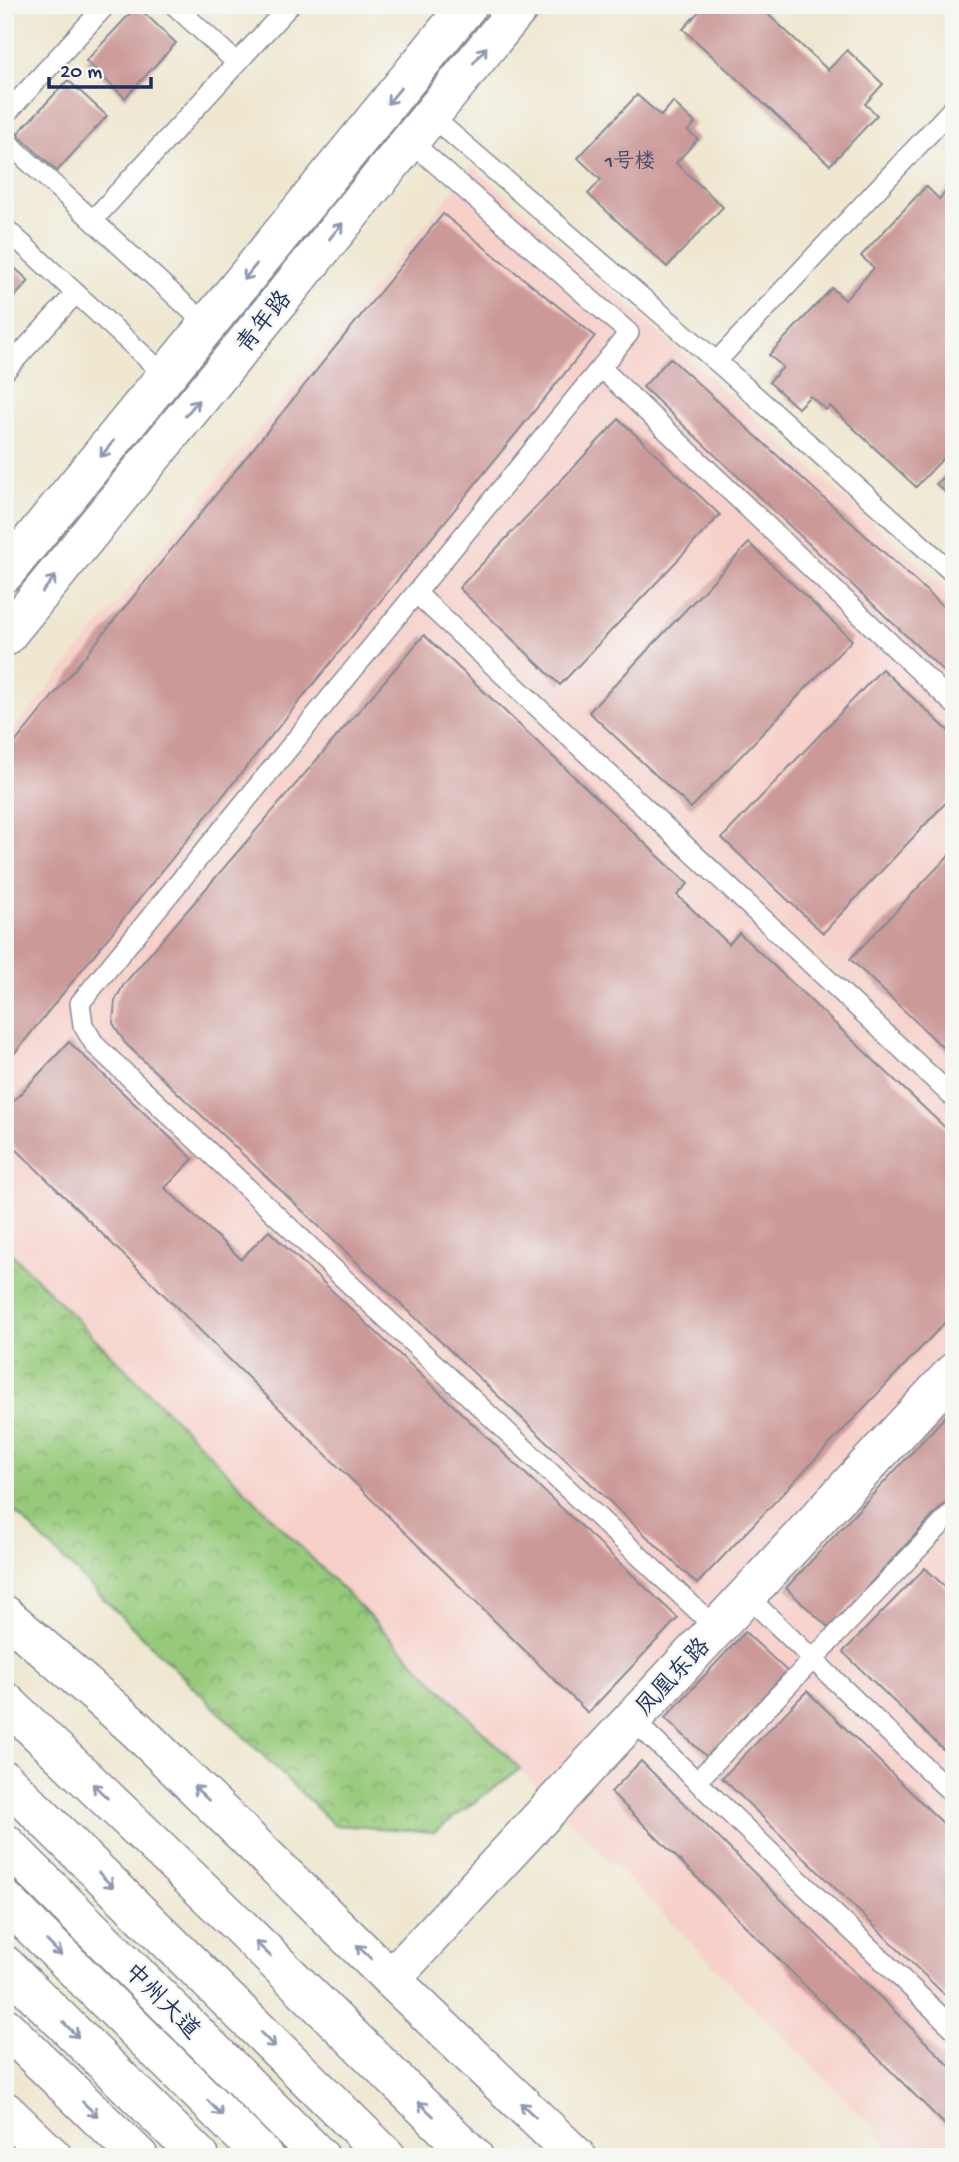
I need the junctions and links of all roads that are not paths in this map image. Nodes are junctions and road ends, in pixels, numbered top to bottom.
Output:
1 (106, 5) edge
2 (174, 5) edge
3 (290, 5) edge
4 (468, 5) edge
5 (521, 5) edge
6 (237, 63) junction
7 (954, 107) edge
8 (5, 115) edge
9 (420, 128) junction
10 (5, 140) edge
11 (93, 220) junction
12 (5, 228) edge
13 (76, 293) junction
14 (207, 325) junction
15 (717, 361) junction
16 (601, 368) junction
17 (5, 371) edge
18 (166, 376) junction
19 (5, 573) edge
20 (954, 574) edge
21 (416, 593) junction
22 (5, 637) edge
23 (954, 704) edge
24 (954, 1098) edge
25 (954, 1372) edge
26 (954, 1511) edge
27 (747, 1595) junction
28 (5, 1615) edge
29 (716, 1628) junction
30 (813, 1660) junction
31 (5, 1701) edge
32 (632, 1718) junction
33 (5, 1780) edge
34 (697, 1782) junction
35 (954, 1795) edge
36 (5, 1843) edge
37 (5, 1900) edge
38 (5, 1965) edge
39 (391, 1979) junction
40 (5, 2027) edge
41 (954, 2029) edge
42 (5, 2111) edge
43 (53, 2157) edge
44 (139, 2157) edge
45 (200, 2157) edge
46 (264, 2157) edge
47 (320, 2157) edge
48 (387, 2157) edge
49 (474, 2157) edge
50 (577, 2157) edge

1 - 8 lane
2 - 6 lane
3 - 6 lane
4 -> 14 main road, 青年路
9 -> 5 main road, 青年路
6 - 11 lane
7 - 15 lane
9 - 15 lane
9 - 16 lane
22 -> 9 main road, 青年路
10 - 11 lane
11 - 14 lane
12 - 13 lane
13 - 17 lane
13 - 18 lane
14 - 18 main road, 青年路
15 - 20 lane
16 - 21 lane
16 - 23 lane
18 -> 19 main road, 青年路
21 - 24 lane
21 - 29 lane
25 - 27 main road, 凤凰东路
26 - 30 lane
27 - 29 main road, 凤凰东路
27 - 30 lane
39 -> 28 main road
29 - 32 main road, 凤凰东路
30 - 34 lane
30 - 35 lane
49 -> 31 main road
32 - 34 lane
32 - 39 main road, 凤凰东路
33 -> 48 main road
34 - 41 lane
36 - 47 main road, 中州大道
37 -> 46 main road, 中州大道
38 -> 45 main road
50 -> 39 main road
40 -> 44 main road
42 - 43 main road

